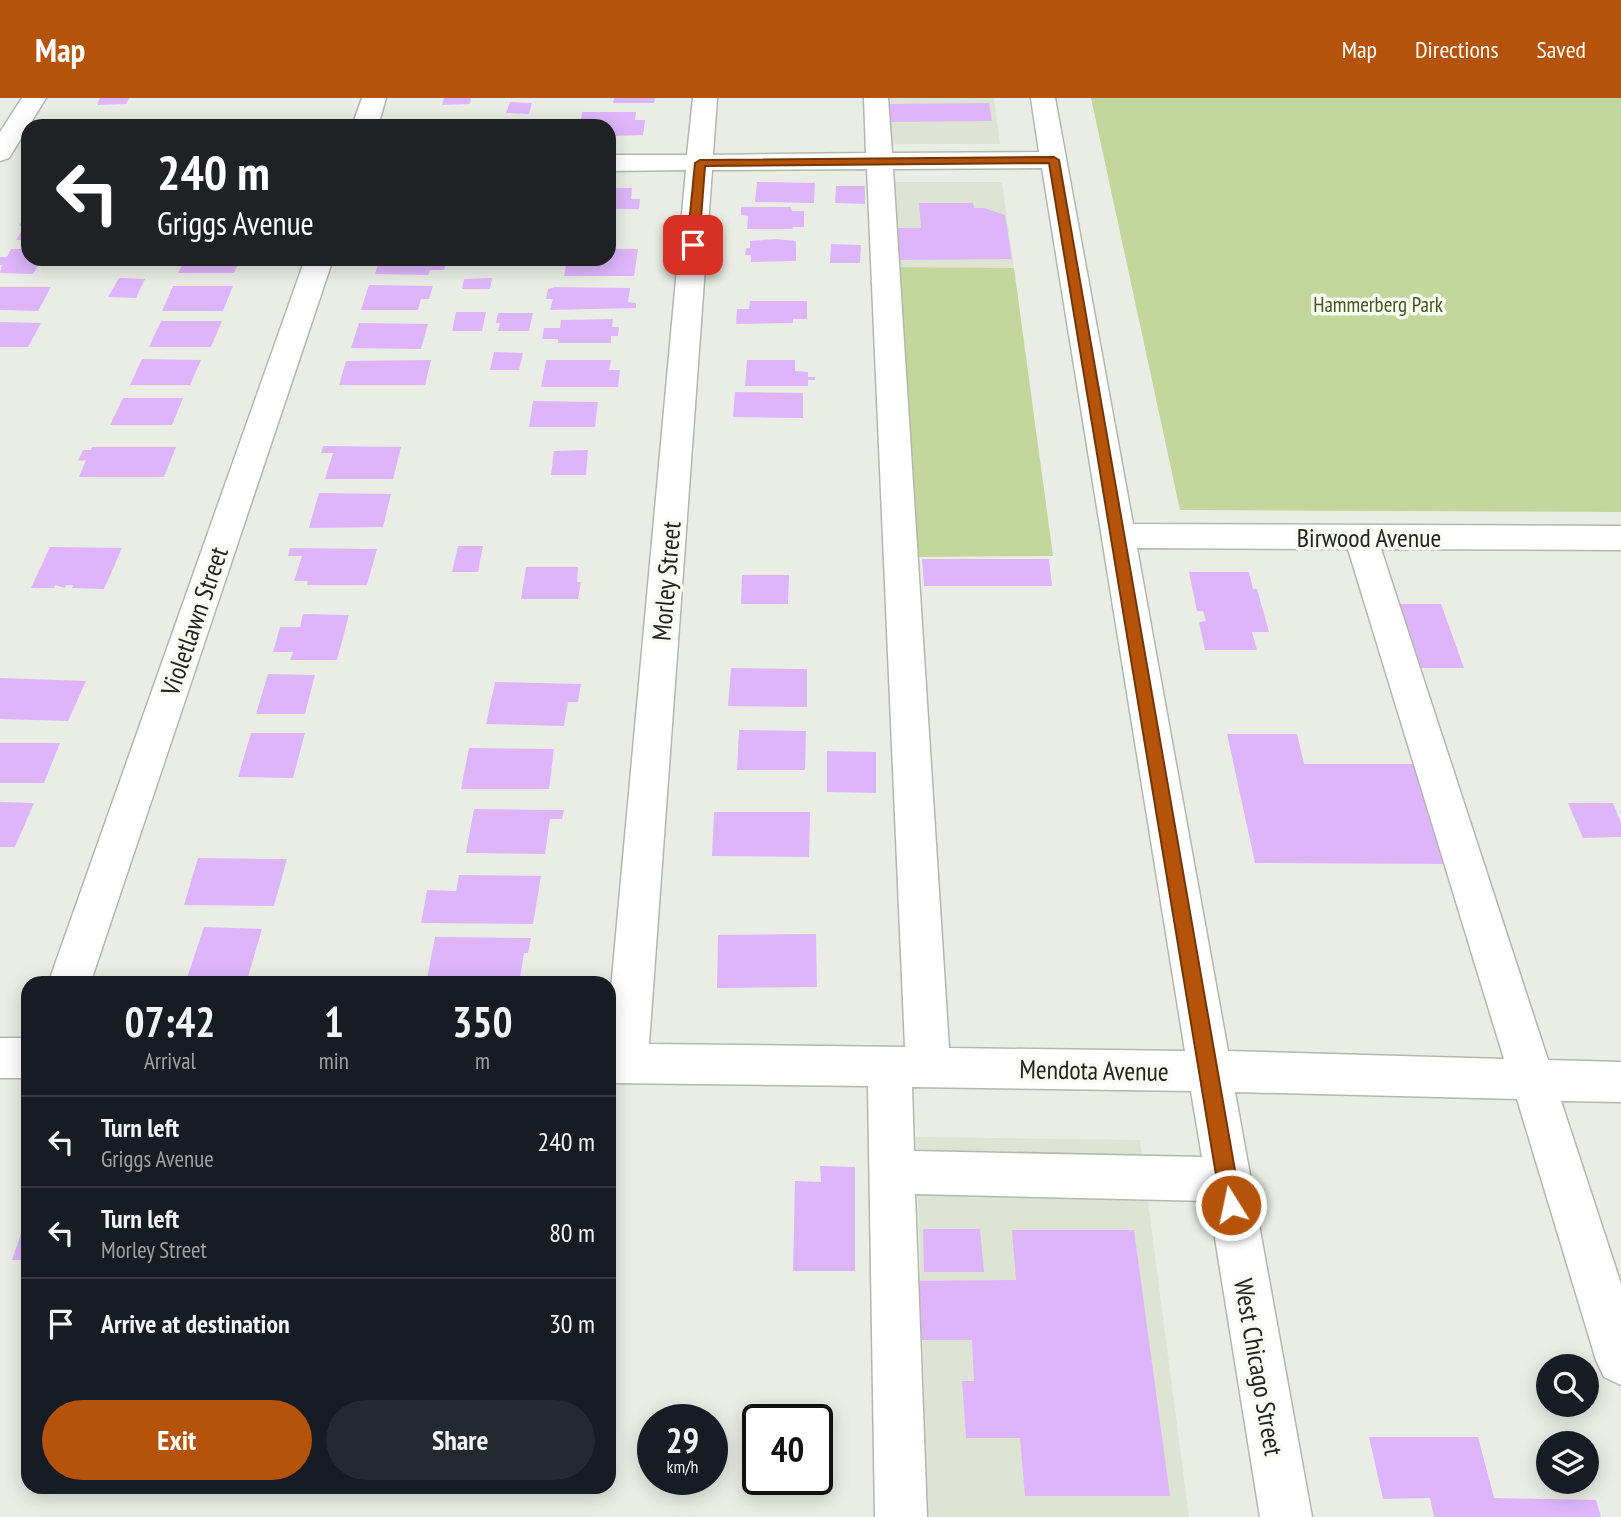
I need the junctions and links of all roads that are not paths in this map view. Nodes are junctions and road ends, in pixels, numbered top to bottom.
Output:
1 (34, 98) edge
2 (374, 98) edge
3 (705, 98) edge
4 (876, 98) edge
5 (1044, 98) edge
6 (25, 119) edge
7 (367, 119) edge
8 (21, 127) edge
9 (6, 160) edge
10 (1054, 160) junction
11 (879, 162) junction
12 (616, 163) edge
13 (700, 163) junction
14 (317, 266) edge
15 (1118, 536) junction
16 (1361, 537) junction
17 (1621, 538) edge
18 (72, 976) edge
19 (0, 1058) edge
20 (21, 1058) edge
21 (617, 1063) edge
22 (908, 1067) junction
23 (1209, 1071) junction
24 (1534, 1081) junction
25 (1621, 1082) edge
26 (892, 1172) junction
27 (1226, 1179) junction
28 (1621, 1360) edge
29 (901, 1517) edge
30 (1286, 1517) edge

1 - 6 street
2 - 7 street
3 - 13 street, Morley Street
4 - 11 street
5 - 10 street, West Chicago Street
8 - 9 street
10 - 11 street
10 - 15 street, West Chicago Street
11 - 13 street
11 - 22 street
12 - 13 street
13 - 21 street, Morley Street
14 - 18 street, Violetlawn Street
15 - 16 street, Birwood Avenue
15 - 23 street, West Chicago Street
16 - 17 street, Birwood Avenue
16 - 24 street
19 - 20 street
21 - 22 street, Mendota Avenue
22 - 23 street, Mendota Avenue
22 - 26 street
23 - 24 street, Mendota Avenue
23 - 27 street, West Chicago Street
24 - 25 street, Mendota Avenue
24 - 28 street
26 - 27 street
26 - 29 street
27 - 30 street, West Chicago Street

